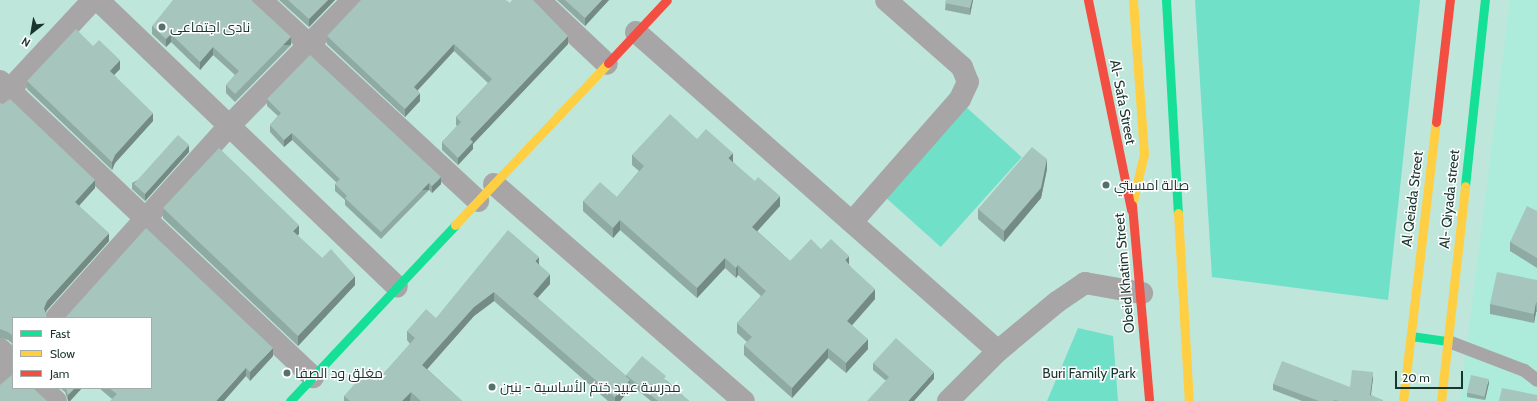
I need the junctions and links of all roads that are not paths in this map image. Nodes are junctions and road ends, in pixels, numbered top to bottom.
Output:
1 (92, 0) edge
2 (98, 0) edge
3 (261, 0) edge
4 (353, 0) edge
5 (539, 0) edge
6 (667, 0) edge
7 (886, 0) edge
8 (1088, 0) edge
9 (1133, 0) edge
10 (1166, 0) edge
11 (1450, 0) edge
12 (1486, 0) edge
13 (636, 32) junction
14 (309, 46) junction
15 (607, 64) junction
16 (3, 91) edge
17 (230, 126) junction
18 (494, 184) junction
19 (478, 201) junction
20 (1131, 210) junction
21 (146, 218) junction
22 (852, 222) junction
23 (398, 286) junction
24 (1142, 293) junction
25 (57, 317) edge
26 (1410, 336) junction
27 (1448, 340) junction
28 (0, 349) edge
29 (998, 351) junction
30 (12, 360) edge
31 (12, 367) edge
32 (313, 377) junction
33 (0, 379) edge
34 (1537, 380) edge
35 (43, 389) edge
36 (736, 398) edge
37 (56, 401) edge
38 (290, 401) edge
39 (948, 401) edge
40 (1149, 401) edge
41 (1189, 401) edge
42 (1403, 401) edge
43 (1441, 401) edge

1 - 16 street
2 - 17 street
3 - 14 street
4 - 14 street
5 - 15 street
6 - 13 main road
7 - 22 street
8 - 20 main road, Al- Safa Street
9 - 20 main road, Obeid Khatim Street
10 - 41 main road
11 - 26 main road, Al Qeiada Street
12 - 27 main road, Al- Qiyada street
13 - 15 main road
13 - 22 street
14 - 17 street
14 - 19 street
15 - 18 main road
16 - 21 street
17 - 21 street
17 - 23 street
18 - 19 main road
18 - 36 street
19 - 23 main road
20 - 24 main road, Obeid Khatim Street
21 - 25 street
21 - 32 street
22 - 29 street
23 - 32 main road
24 - 29 street
24 - 40 main road, Obeid Khatim Street
26 - 27 main road
26 - 42 main road, Al Qeiada Street
27 - 34 lane
27 - 43 main road, Al- Qiyada street
28 - 30 street
29 - 39 street
31 - 33 street
32 - 38 main road
35 - 37 street

